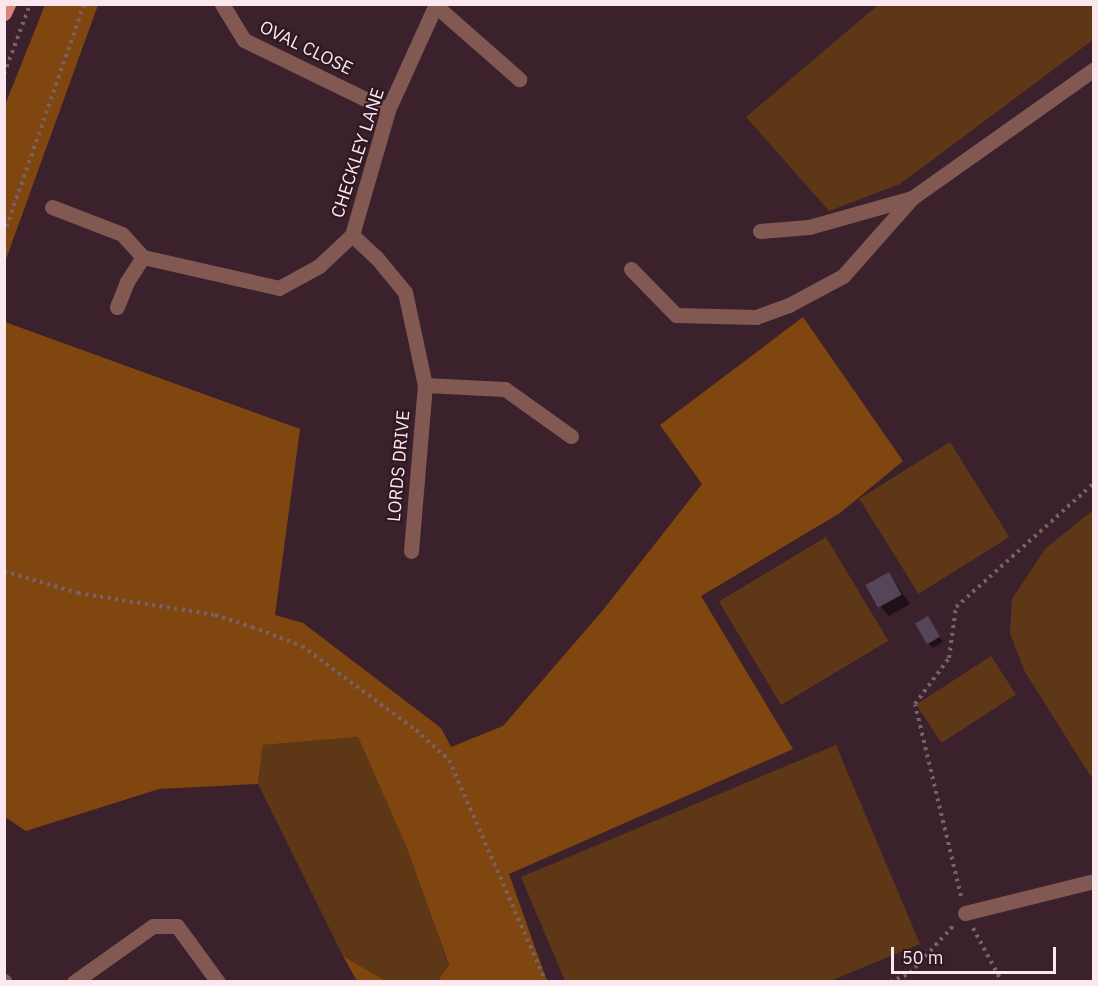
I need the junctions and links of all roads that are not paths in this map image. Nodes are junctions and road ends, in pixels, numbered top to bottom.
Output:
1 (8, 4) edge
2 (222, 4) edge
3 (436, 5) edge
4 (4, 13) edge
5 (1094, 69) edge
6 (519, 79) dead end
7 (388, 110) junction
8 (912, 198) junction
9 (52, 207) dead end
10 (760, 231) dead end
11 (352, 235) junction
12 (143, 257) junction
13 (631, 269) dead end
14 (117, 307) dead end
15 (425, 385) junction
16 (571, 436) dead end
17 (411, 550) dead end
18 (1094, 881) edge
19 (965, 913) road end
20 (74, 981) edge
21 (218, 981) edge

1 - 4 main road
2 - 7 street, OVAL CLOSE
3 - 6 street
3 - 7 street, CHECKLEY LANE
5 - 8 street
7 - 11 street, CHECKLEY LANE
8 - 10 street
8 - 13 street
9 - 12 street
11 - 12 street, CHECKLEY LANE
11 - 15 street, LORDS DRIVE
12 - 14 street
15 - 16 street
15 - 17 street, LORDS DRIVE
18 - 19 street
20 - 21 street

